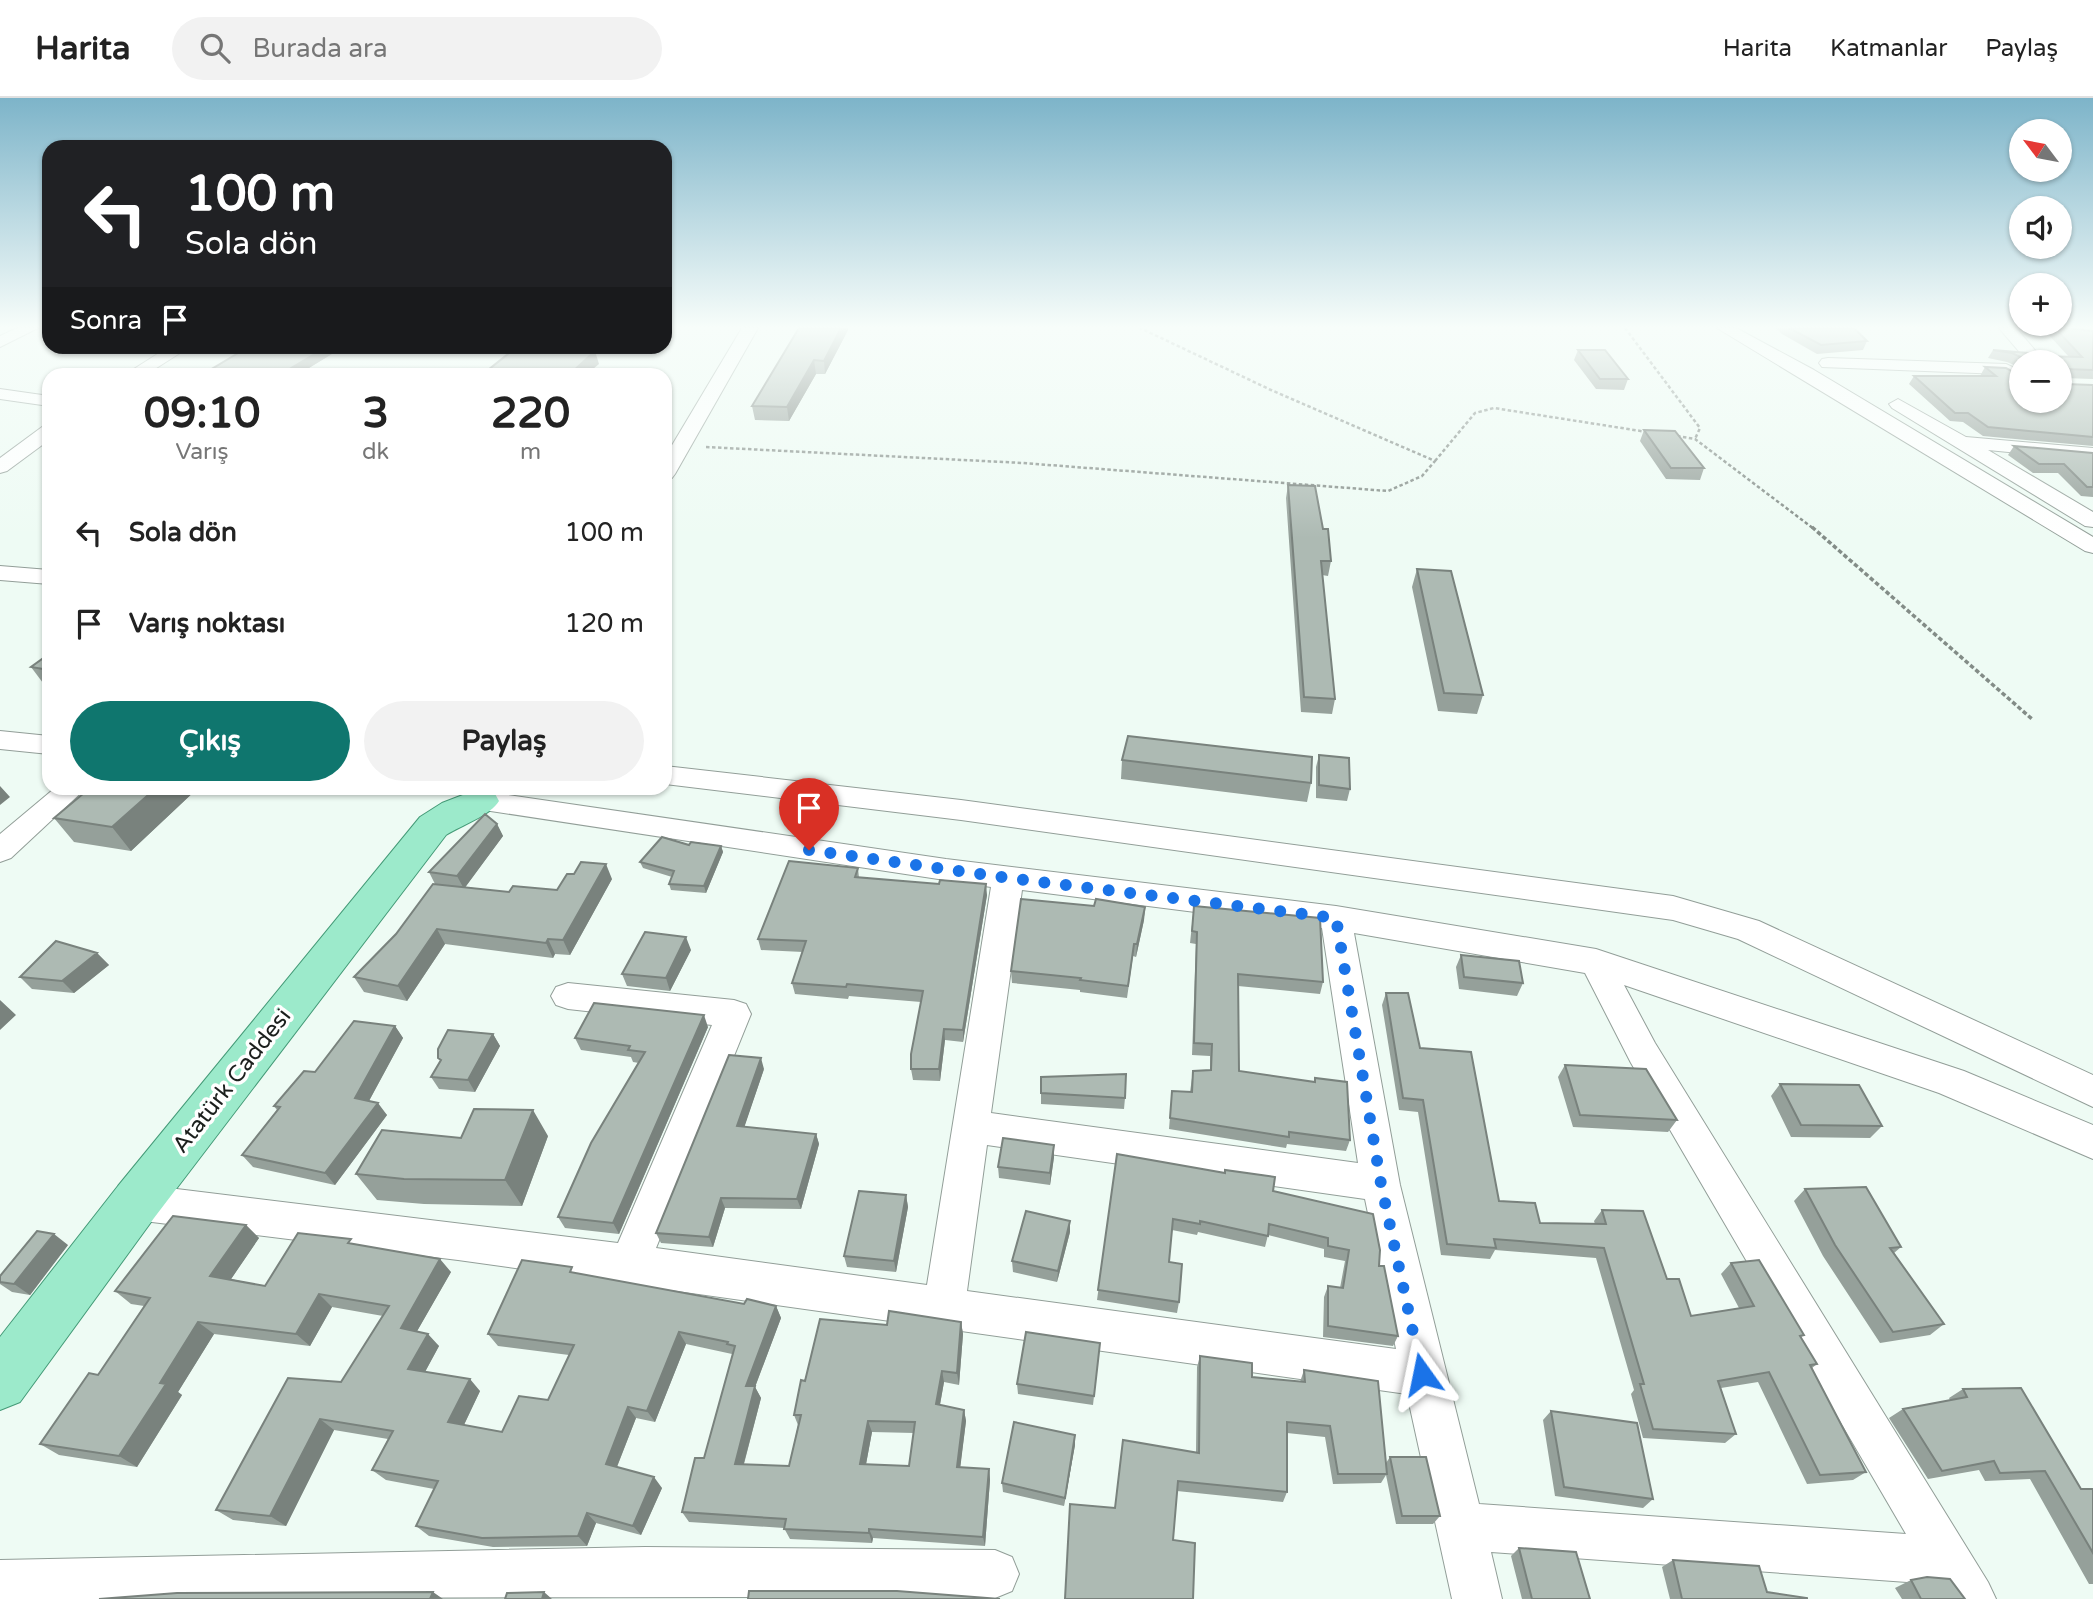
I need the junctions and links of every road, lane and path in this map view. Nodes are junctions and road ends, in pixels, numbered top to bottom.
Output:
1 (705, 398) edge
2 (1290, 398) edge
3 (1678, 398) edge
4 (1848, 398) edge
5 (1887, 398) edge
6 (1655, 433) edge
7 (1668, 435) edge
8 (42, 436) edge
9 (1695, 439) junction
10 (1961, 441) junction
11 (2093, 454) edge
12 (672, 458) edge
13 (672, 460) edge
14 (1435, 461) junction
15 (0, 467) edge
16 (2055, 499) junction
17 (2093, 500) edge
18 (2093, 521) edge
19 (2093, 546) edge
20 (0, 573) edge
21 (42, 576) edge
22 (2032, 719) dead end
23 (0, 740) edge
24 (42, 744) edge
25 (672, 776) edge
26 (64, 795) edge
27 (481, 801) joint
28 (0, 851) edge
29 (1008, 878) junction
30 (1336, 918) junction
31 (1596, 962) junction
32 (568, 996) dead end
33 (2093, 1092) edge
34 (970, 1126) junction
35 (2093, 1142) edge
36 (1381, 1184) junction
37 (136, 1202) junction
38 (630, 1262) junction
39 (944, 1306) junction
40 (1422, 1374) junction
41 (0, 1382) edge
42 (1462, 1526) junction
43 (995, 1574) dead end
44 (1959, 1580) edge
45 (0, 1584) edge
46 (642, 1585) edge
47 (1477, 1599) edge

1 - 12 street
2 - 14 path
3 - 9 path
4 - 19 street
5 - 10 street
6 - 14 path
7 - 9 path
8 - 15 street
9 - 22 path
10 - 11 street
10 - 16 street
13 - 14 path
16 - 17 street
16 - 18 street
20 - 21 street
23 - 24 street
25 - 33 street
26 - 28 street
27 - 29 street
27 - 37 main road, Atatürk Caddesi
29 - 30 street
29 - 34 street
30 - 31 street
30 - 36 street
31 - 35 street
31 - 44 street
32 - 38 street
34 - 36 street
34 - 39 street
36 - 40 street
37 - 38 street
37 - 41 main road, Atatürk Caddesi
38 - 39 street
39 - 40 street
40 - 42 street
42 - 44 street
42 - 47 street
43 - 46 street
45 - 46 street

